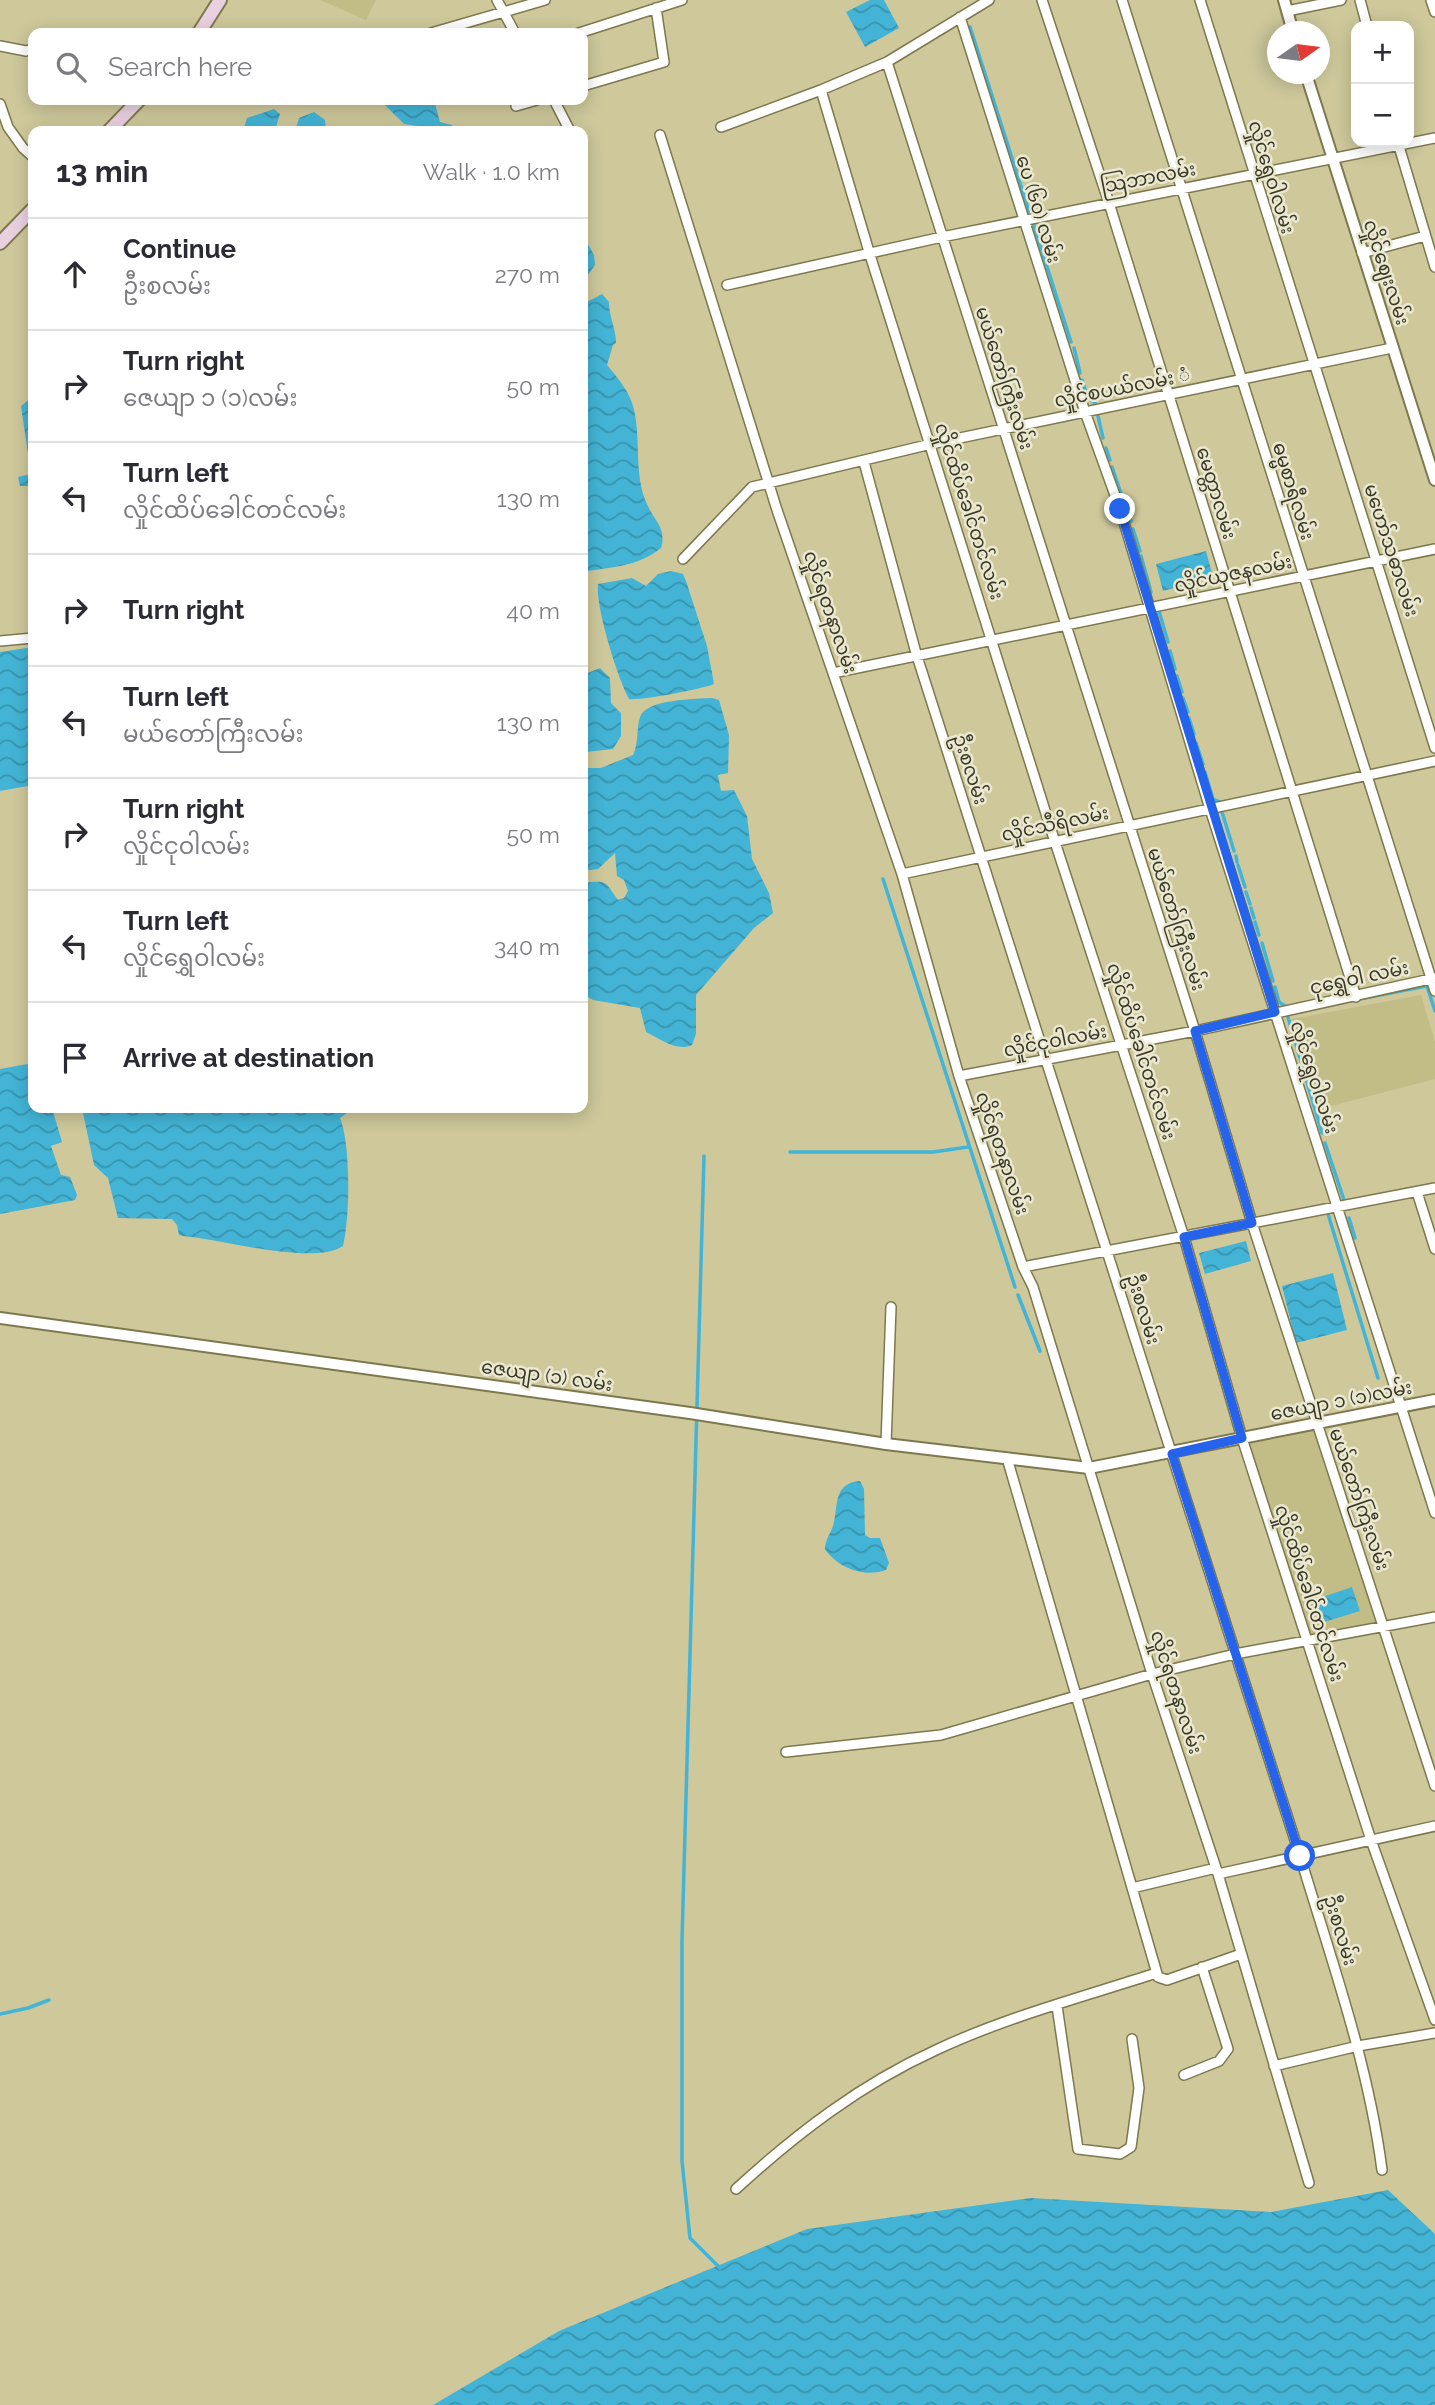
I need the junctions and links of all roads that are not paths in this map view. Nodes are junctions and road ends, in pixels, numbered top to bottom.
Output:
1 (220, 0) edge
2 (497, 0) edge
3 (545, 0) edge
4 (682, 0) edge
5 (989, 0) edge
6 (1042, 0) edge
7 (1122, 0) edge
8 (1200, 0) edge
9 (1341, 0) edge
10 (1360, 0) edge
11 (1431, 0) edge
12 (1285, 6) edge
13 (656, 8) junction
14 (1435, 12) edge
15 (504, 13) junction
16 (960, 17) junction
17 (1366, 21) edge
18 (202, 28) edge
19 (450, 28) edge
20 (512, 28) edge
21 (588, 30) edge
22 (0, 46) edge
23 (28, 49) edge
24 (887, 62) junction
25 (1309, 84) edge
26 (588, 85) edge
27 (821, 90) junction
28 (0, 104) edge
29 (134, 105) edge
30 (520, 105) edge
31 (557, 105) edge
32 (516, 106) dead end
33 (114, 126) edge
34 (567, 126) edge
35 (721, 127) dead end
36 (660, 135) dead end
37 (1435, 138) edge
38 (1414, 141) edge
39 (1384, 147) edge
40 (1399, 147) edge
41 (28, 152) edge
42 (1332, 158) junction
43 (1253, 173) junction
44 (1182, 188) junction
45 (1110, 203) junction
46 (28, 214) edge
47 (1023, 220) junction
48 (1425, 236) junction
49 (942, 237) junction
50 (0, 243) edge
51 (1362, 253) junction
52 (870, 255) junction
53 (1435, 267) edge
54 (727, 285) dead end
55 (1392, 348) junction
56 (1312, 364) junction
57 (1242, 381) junction
58 (1169, 396) junction
59 (1085, 412) junction
60 (1003, 429) junction
61 (930, 444) junction
62 (1430, 450) edge
63 (864, 461) junction
64 (1435, 480) edge
65 (770, 482) junction
66 (1435, 550) edge
67 (682, 559) dead end
68 (1377, 561) junction
69 (1303, 576) junction
70 (1231, 592) junction
71 (1150, 608) junction
72 (1067, 624) junction
73 (28, 638) edge
74 (0, 641) edge
75 (992, 641) junction
76 (916, 653) junction
77 (833, 673) junction
78 (1435, 748) edge
79 (1435, 761) edge
80 (1366, 778) junction
81 (1291, 792) junction
82 (1216, 808) junction
83 (1128, 826) junction
84 (1054, 839) junction
85 (981, 857) junction
86 (902, 874) junction
87 (1433, 979) edge
88 (1435, 991) edge
89 (1356, 997) junction
90 (1282, 1010) junction
91 (1195, 1031) junction
92 (1122, 1045) junction
93 (1048, 1059) junction
94 (958, 1076) junction
95 (1435, 1188) edge
96 (1417, 1192) junction
97 (1339, 1207) junction
98 (1252, 1223) junction
99 (1184, 1237) junction
100 (1435, 1249) edge
101 (1108, 1252) junction
102 (1023, 1267) junction
103 (891, 1307) dead end
104 (0, 1318) edge
105 (1435, 1400) edge
106 (1400, 1406) junction
107 (1316, 1421) junction
108 (1242, 1438) junction
109 (886, 1444) junction
110 (1172, 1454) junction
111 (1007, 1458) junction
112 (1089, 1468) junction
113 (1435, 1513) edge
114 (1435, 1617) edge
115 (1385, 1627) junction
116 (1308, 1642) junction
117 (1235, 1654) junction
118 (1152, 1674) junction
119 (1075, 1696) junction
120 (786, 1752) dead end
121 (1435, 1786) edge
122 (1435, 1826) edge
123 (1371, 1840) junction
124 (1300, 1856) junction
125 (1217, 1871) junction
126 (1132, 1888) junction
127 (1241, 1954) junction
128 (1202, 1967) junction
129 (1156, 1973) junction
130 (1058, 2006) junction
131 (1435, 2021) edge
132 (1434, 2037) edge
133 (1132, 2039) dead end
134 (1358, 2046) junction
135 (1274, 2066) junction
136 (1184, 2075) dead end
137 (1382, 2170) dead end
138 (1309, 2183) dead end
139 (736, 2189) dead end

1 - 18 main road
2 - 15 street
3 - 15 street
4 - 13 street
5 - 16 street
6 - 45 street, မေတ္တာလမ်း
7 - 44 street, ဓမ္မစာရီလမ်း
8 - 43 street, လှိုင်ရွှေဝါလမ်း
9 - 12 street
10 - 17 street
11 - 14 street
13 - 21 street
13 - 26 street
15 - 19 street
15 - 20 street
16 - 24 street
16 - 47 street, ပေ (၆၀) လမ်း
22 - 23 street
24 - 27 street
24 - 49 street, မယ်တော်ကြီးလမ်း
25 - 42 street, လှိုင်ဈေးလမ်း
27 - 35 street
27 - 52 street, လှိုင်ထိပ်ခေါင်တင်လမ်း
28 - 41 street
29 - 33 main road
30 - 32 street
31 - 34 street
36 - 65 street, လှိုင်ရတနာလမ်း
37 - 38 street, သြဘာလမ်း
39 - 42 street, သြဘာလမ်း
40 - 48 street
42 - 43 street, သြဘာလမ်း
42 - 51 street, လှိုင်ဈေးလမ်း
43 - 44 street, သြဘာလမ်း
43 - 56 street, လှိုင်ရွှေဝါလမ်း
44 - 45 street, သြဘာလမ်း
44 - 57 street, ဓမ္မစာရီလမ်း
45 - 47 street, သြဘာလမ်း
45 - 58 street, မေတ္တာလမ်း
46 - 50 main road
47 - 49 street, သြဘာလမ်း
47 - 59 street, ပေ (၆၀) လမ်း
48 - 51 street
48 - 53 street
49 - 52 street, သြဘာလမ်း
49 - 60 street, မယ်တော်ကြီးလမ်း
51 - 55 street, လှိုင်ဈေးလမ်း
52 - 54 street, သြဘာလမ်း
52 - 61 street, လှိုင်ထိပ်ခေါင်တင်လမ်း
55 - 56 street, လှိုင်စပယ်လမ်း ံ
55 - 62 street, လှိုင်ဈေးလမ်း
56 - 57 street, လှိုင်စပယ်လမ်း ံ
56 - 68 street, မဟော်သဓာလမ်း
57 - 58 street, လှိုင်စပယ်လမ်း ံ
57 - 69 street, ဓမ္မစာရီလမ်း
58 - 59 street, လှိုင်စပယ်လမ်း ံ
58 - 70 street, မေတ္တာလမ်း
59 - 60 street, လှိုင်စပယ်လမ်း ံ
59 - 71 street, လှိုင်ရွှေဝါလမ်း
60 - 61 street, လှိုင်စပယ်လမ်း ံ
60 - 72 street, မယ်တော်ကြီးလမ်း
61 - 63 street, လှိုင်စပယ်လမ်း ံ
61 - 75 street, လှိုင်ထိပ်ခေါင်တင်လမ်း
62 - 64 street, လှိုင်ဈေးလမ်း
63 - 65 street, လှိုင်စပယ်လမ်း ံ
63 - 76 street, ဦးစလမ်း
65 - 67 street, လှိုင်စပယ်လမ်း ံ
65 - 77 street, လှိုင်ရတနာလမ်း
66 - 68 street, လှိုင်ယုဇနလမ်း
68 - 69 street, လှိုင်ယုဇနလမ်း
68 - 78 street, မဟော်သဓာလမ်း
69 - 70 street, လှိုင်ယုဇနလမ်း
69 - 80 street, ဓမ္မစာရီလမ်း
70 - 71 street, လှိုင်ယုဇနလမ်း
70 - 81 street, မေတ္တာလမ်း
71 - 72 street, လှိုင်ယုဇနလမ်း
71 - 82 street, လှိုင်ရွှေဝါလမ်း
72 - 75 street, လှိုင်ယုဇနလမ်း
72 - 83 street, မယ်တော်ကြီးလမ်း
73 - 74 street
75 - 76 street, လှိုင်ယုဇနလမ်း
75 - 84 street, လှိုင်ထိပ်ခေါင်တင်လမ်း
76 - 77 street, လှိုင်ယုဇနလမ်း
76 - 85 street, ဦးစလမ်း
77 - 86 street, လှိုင်ရတနာလမ်း
79 - 80 street, လှိုင်သီရိလမ်း
80 - 81 street, လှိုင်သီရိလမ်း
80 - 87 street, ဓမ္မစာရီလမ်း
81 - 82 street, လှိုင်သီရိလမ်း
81 - 89 street, မေတ္တာလမ်း
82 - 83 street, လှိုင်သီရိလမ်း
82 - 90 street, လှိုင်ရွှေဝါလမ်း
83 - 84 street, လှိုင်သီရိလမ်း
83 - 91 street, မယ်တော်ကြီးလမ်း
84 - 85 street, လှိုင်သီရိလမ်း
84 - 92 street, လှိုင်ထိပ်ခေါင်တင်လမ်း
85 - 86 street, လှိုင်သီရိလမ်း
85 - 93 street, ဦးစလမ်း
86 - 94 street, လှိုင်ရတနာလမ်း
87 - 88 street, ဓမ္မစာရီလမ်း
87 - 89 street, ငုရွှေဝါ လမ်း
89 - 90 street, ငုရွှေဝါ လမ်း
90 - 91 street, လှိုင်ငုဝါလမ်း
90 - 97 street, လှိုင်ရွှေဝါလမ်း
91 - 92 street, လှိုင်ငုဝါလမ်း
91 - 98 street, မယ်တော်ကြီးလမ်း
92 - 93 street, လှိုင်ငုဝါလမ်း
92 - 99 street, လှိုင်ထိပ်ခေါင်တင်လမ်း
93 - 94 street, လှိုင်ငုဝါလမ်း
93 - 101 street, ဦးစလမ်း
94 - 102 street, လှိုင်ရတနာလမ်း
95 - 96 street
96 - 97 street
96 - 100 street
97 - 98 street
97 - 106 street, လှိုင်ရွှေဝါလမ်း
98 - 99 street
98 - 107 street, မယ်တော်ကြီးလမ်း
99 - 101 street
99 - 108 street, လှိုင်ထိပ်ခေါင်တင်လမ်း
101 - 102 street
101 - 110 street, ဦးစလမ်း
102 - 112 street, လှိုင်ရတနာလမ်း
103 - 109 street
104 - 109 street, ဇေယျာ (၁) လမ်း
105 - 106 street, ဇေယျာ ၁ (၁)လမ်း
106 - 107 street, ဇေယျာ ၁ (၁)လမ်း
106 - 113 street, လှိုင်ရွှေဝါလမ်း
107 - 108 street, ဇေယျာ ၁ (၁)လမ်း
107 - 115 street, မယ်တော်ကြီးလမ်း
108 - 110 street, ဇေယျာ ၁ (၁)လမ်း
108 - 116 street, လှိုင်ထိပ်ခေါင်တင်လမ်း
109 - 111 street, ဇေယျာ (၁) လမ်း
110 - 112 street, ဇေယျာ ၁ (၁)လမ်း
110 - 117 street, ဦးစလမ်း
111 - 112 street, ဇေယျာ (၁) လမ်း
111 - 119 street
112 - 118 street, လှိုင်ရတနာလမ်း
114 - 115 street
115 - 116 street
115 - 121 street, မယ်တော်ကြီးလမ်း
116 - 117 street
116 - 123 street, လှိုင်ထိပ်ခေါင်တင်လမ်း
117 - 118 street
117 - 124 street, ဦးစလမ်း
118 - 119 street
118 - 125 street, လှိုင်ရတနာလမ်း
119 - 120 street
119 - 126 street
122 - 123 street
123 - 124 street
123 - 131 street, လှိုင်ထိပ်ခေါင်တင်လမ်း
124 - 125 street
124 - 134 street, ဦးစလမ်း
125 - 126 street
125 - 127 street, လှိုင်ရတနာလမ်း
126 - 129 street
127 - 128 street
127 - 135 street, လှိုင်ရတနာလမ်း
128 - 129 street
128 - 136 street
129 - 130 street
130 - 133 street
130 - 139 street
132 - 134 street
134 - 135 street
134 - 137 street, ဦးစလမ်း
135 - 138 street, လှိုင်ရတနာလမ်း

